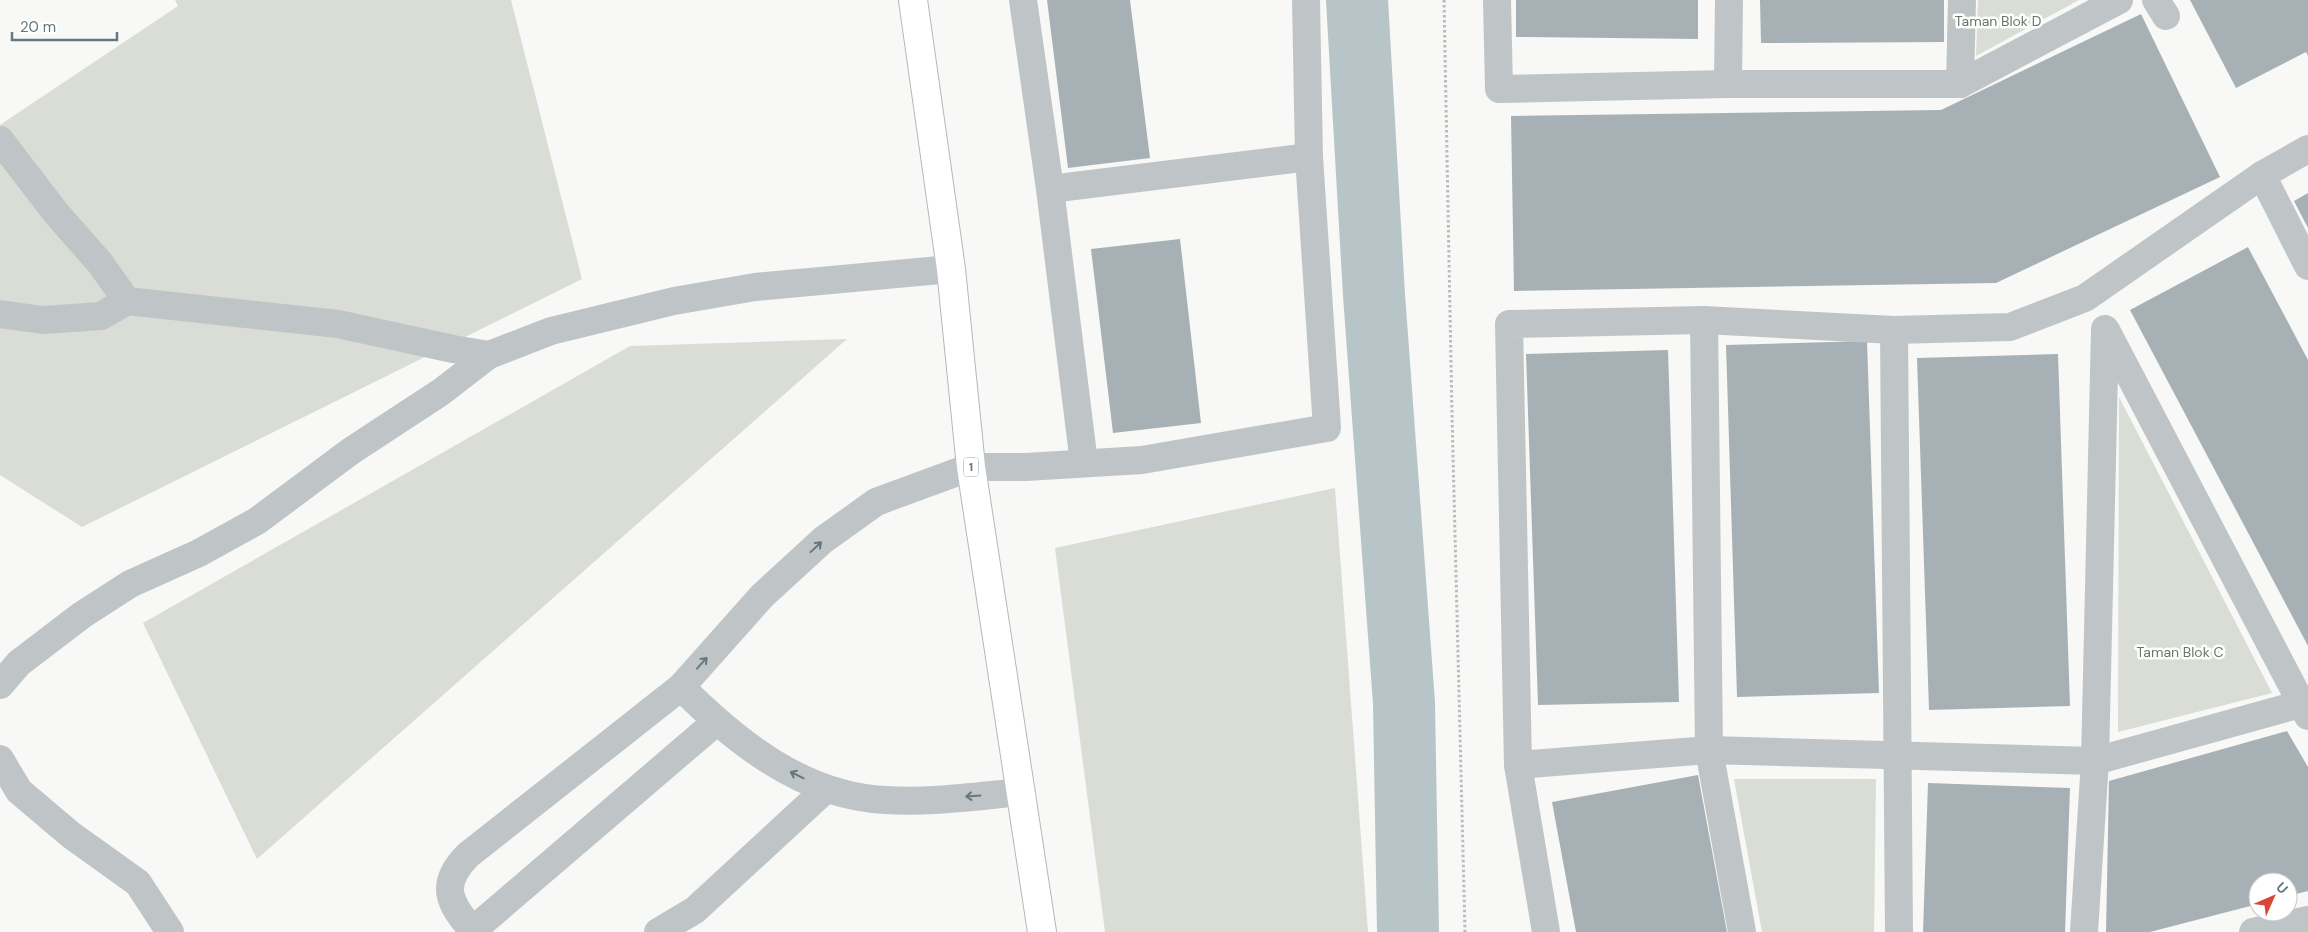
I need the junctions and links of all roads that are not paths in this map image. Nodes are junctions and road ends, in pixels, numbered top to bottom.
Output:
1 (913, 0) edge
2 (1023, 0) edge
3 (1306, 0) edge
4 (1497, 0) edge
5 (1729, 0) edge
6 (1962, 0) edge
7 (2119, 0) edge
8 (1728, 84) junction
9 (1960, 84) junction
10 (0, 140) edge
11 (2308, 149) edge
12 (1310, 157) junction
13 (2262, 175) junction
14 (1050, 189) junction
15 (2308, 266) edge
16 (951, 269) junction
17 (2085, 298) junction
18 (127, 301) junction
19 (0, 314) edge
20 (1704, 320) junction
21 (2106, 329) junction
22 (1894, 330) junction
23 (489, 355) junction
24 (1084, 463) junction
25 (971, 467) junction
26 (0, 685) edge
27 (681, 687) junction
28 (2306, 708) edge
29 (716, 722) junction
30 (1709, 750) junction
31 (1899, 754) junction
32 (0, 759) edge
33 (2095, 761) junction
34 (1518, 765) junction
35 (826, 789) junction
36 (1022, 792) junction
37 (2308, 920) edge
38 (473, 931) edge
39 (170, 932) edge
40 (658, 932) edge
41 (1042, 932) edge
42 (1546, 932) edge
43 (1742, 932) edge
44 (1899, 932) edge
45 (2084, 932) edge
46 (2253, 932) edge

1 - 16 highway, 1
2 - 14 street
3 - 12 street
4 - 8 street
5 - 8 street
6 - 9 street
7 - 9 street
8 - 9 street
10 - 18 street
11 - 13 street
12 - 14 street
12 - 24 street
13 - 15 street
13 - 17 street
14 - 24 street
16 - 23 street
16 - 25 highway, 1
17 - 21 street
17 - 22 street
18 - 19 street
18 - 23 street
20 - 22 street
20 - 30 street
20 - 34 street
21 - 28 street
21 - 33 street
22 - 31 street
23 - 26 street
24 - 25 street
27 -> 25 street
25 - 36 highway, 1
27 - 29 street
27 - 38 street
28 - 33 street
35 -> 29 street
29 - 38 street
30 - 31 street
30 - 34 street
30 - 43 street
31 - 33 street
31 - 44 street
32 - 39 street
33 - 45 street
34 - 42 street
36 -> 35 street
35 - 40 street
36 - 41 highway, 1
37 - 46 street

